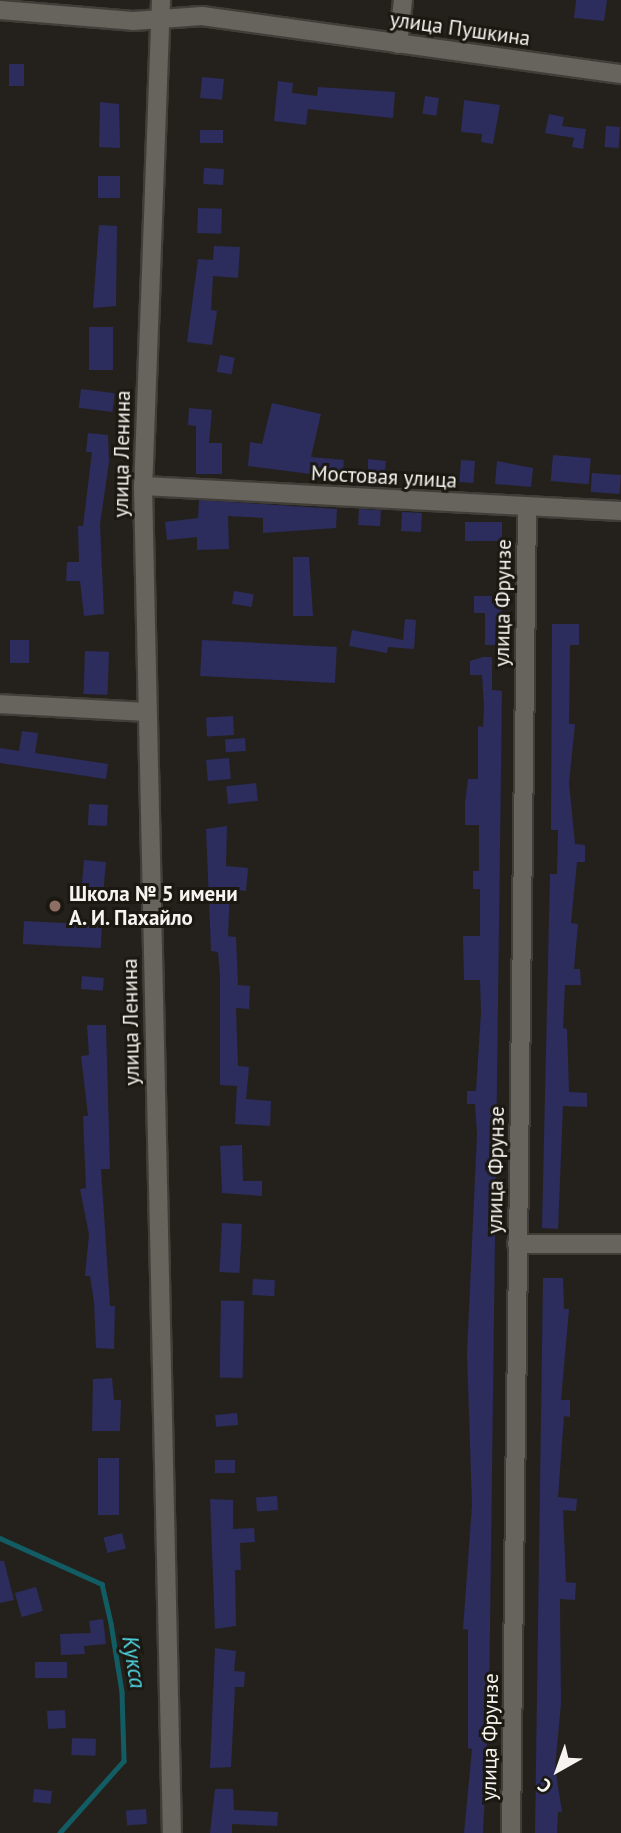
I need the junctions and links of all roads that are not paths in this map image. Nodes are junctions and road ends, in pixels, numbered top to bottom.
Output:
1 (161, 0) edge
2 (403, 0) edge
3 (0, 10) edge
4 (160, 19) junction
5 (398, 44) junction
6 (621, 74) edge
7 (144, 486) junction
8 (527, 508) junction
9 (621, 511) edge
10 (0, 704) edge
11 (147, 712) junction
12 (517, 1244) junction
13 (621, 1244) edge
14 (172, 1833) edge
15 (511, 1833) edge

1 - 4 street, улица Ленина
2 - 5 street
3 - 4 street, улица Пушкина
4 - 5 street, улица Пушкина
4 - 7 street, улица Ленина
5 - 6 street, улица Пушкина
7 - 8 street, Мостовая улица
7 - 11 street, улица Ленина
8 - 9 street, Мостовая улица
8 - 12 street, улица Фрунзе
10 - 11 street
11 - 14 street, улица Ленина
12 - 13 street
12 - 15 street, улица Фрунзе

